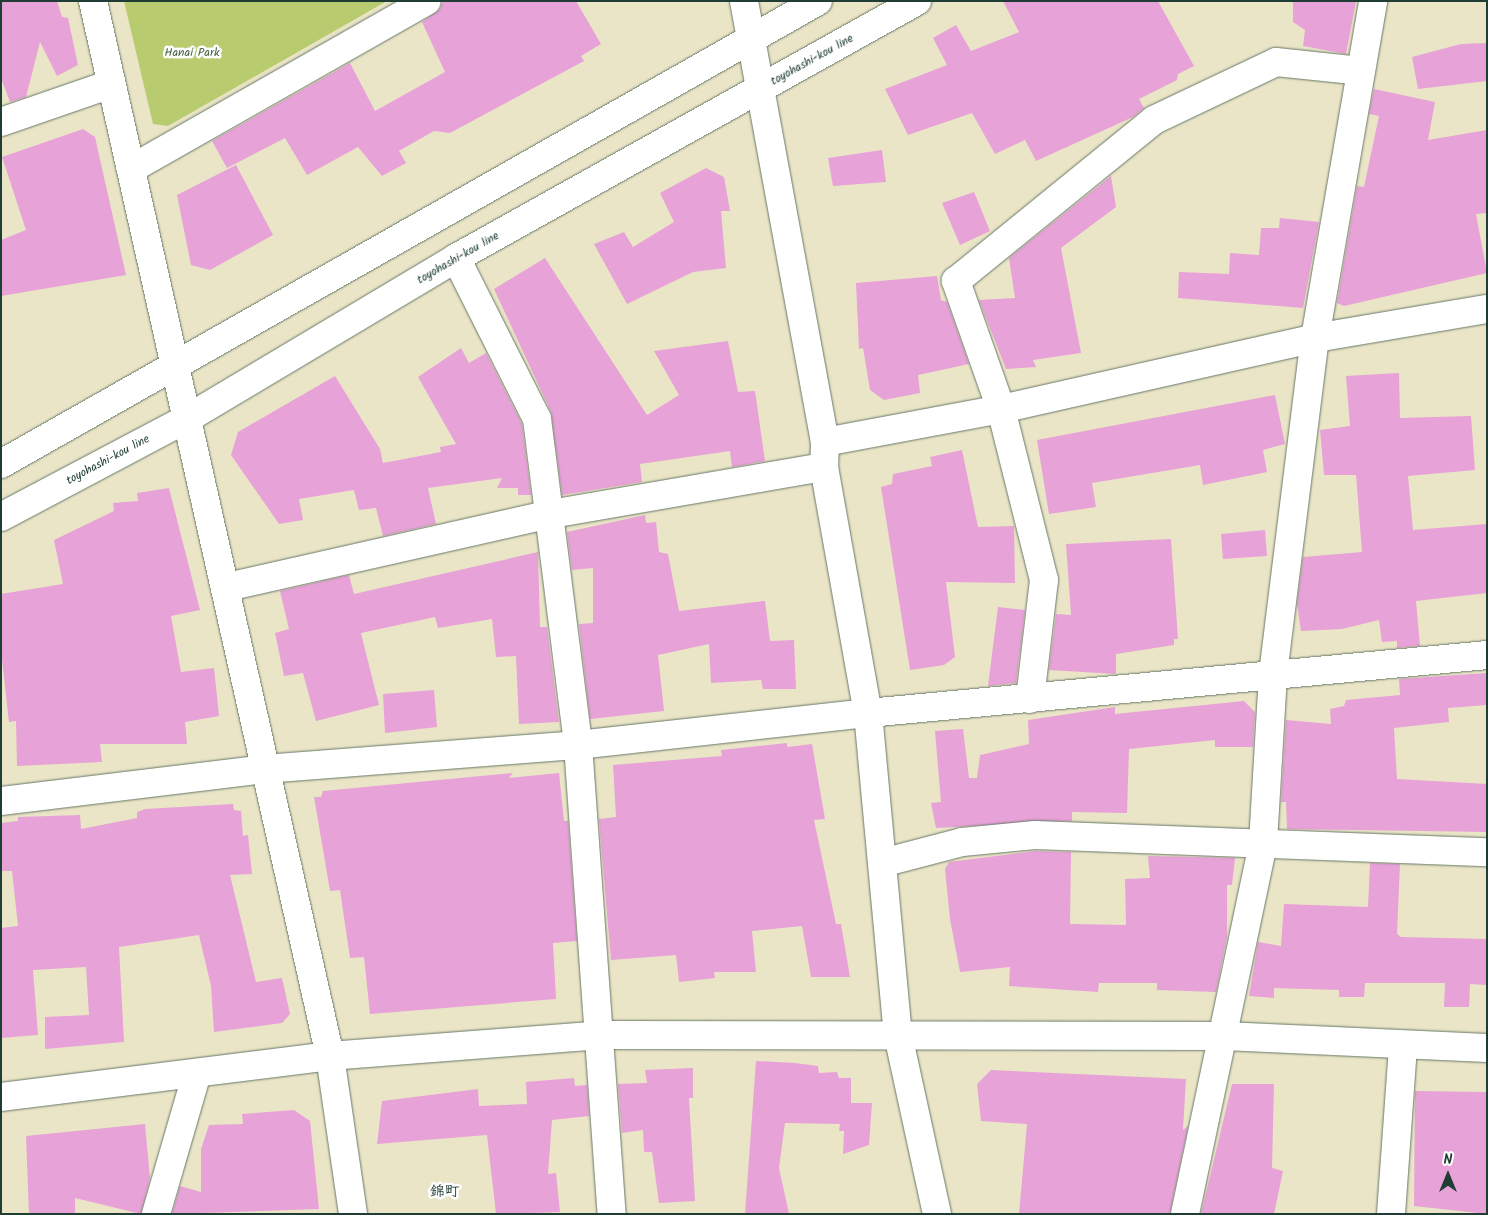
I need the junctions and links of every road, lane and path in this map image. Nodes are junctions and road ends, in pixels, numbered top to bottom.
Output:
1 (93, 1) edge
2 (427, 1) edge
3 (744, 1) edge
4 (818, 1) edge
5 (917, 1) edge
6 (1373, 1) edge
7 (753, 38) junction
8 (1361, 71) junction
9 (111, 84) junction
10 (760, 89) junction
11 (1, 122) edge
12 (131, 168) junction
13 (456, 258) junction
14 (1487, 309) edge
15 (1315, 338) junction
16 (173, 368) junction
17 (1002, 409) junction
18 (188, 418) junction
19 (825, 455) junction
20 (1, 464) edge
21 (551, 514) junction
22 (1, 517) edge
23 (227, 587) junction
24 (1487, 655) edge
25 (1274, 674) junction
26 (1030, 699) junction
27 (868, 712) junction
28 (578, 745) junction
29 (265, 769) junction
30 (1, 801) edge
31 (1263, 843) junction
32 (1487, 852) edge
33 (882, 863) junction
34 (600, 1035) junction
35 (898, 1035) junction
36 (1224, 1036) junction
37 (1403, 1045) junction
38 (1487, 1048) edge
39 (330, 1056) junction
40 (196, 1076) junction
41 (1, 1097) edge
42 (156, 1214) edge
43 (353, 1214) edge
44 (612, 1214) edge
45 (937, 1214) edge
46 (1185, 1214) edge
47 (1390, 1214) edge

1 - 9 street
2 - 12 street
3 - 7 street
4 - 7 street
5 - 10 street, toyohashi-kou line
6 - 8 street
7 - 10 street
7 - 16 street
8 - 15 street
8 - 17 street
9 - 11 street
9 - 12 street
10 - 13 street, toyohashi-kou line
10 - 19 street
12 - 16 street
13 - 18 street, toyohashi-kou line
13 - 21 street
14 - 15 street
15 - 17 street
15 - 25 street
16 - 18 street
16 - 20 street
17 - 19 street
17 - 26 street
18 - 22 street, toyohashi-kou line
18 - 23 street
19 - 21 street
19 - 27 street
21 - 23 street
21 - 28 street
23 - 29 street
24 - 25 street
25 - 26 street
25 - 31 street
26 - 27 street
27 - 28 street
27 - 33 street
28 - 29 street
28 - 34 street
29 - 30 street
29 - 39 street
31 - 32 street
31 - 33 street
31 - 36 street
33 - 35 street
34 - 35 street
34 - 39 street
34 - 44 street
35 - 36 street
35 - 45 street
36 - 37 street
36 - 46 street
37 - 38 street
37 - 47 street
39 - 40 street
39 - 43 street
40 - 41 street
40 - 42 street

